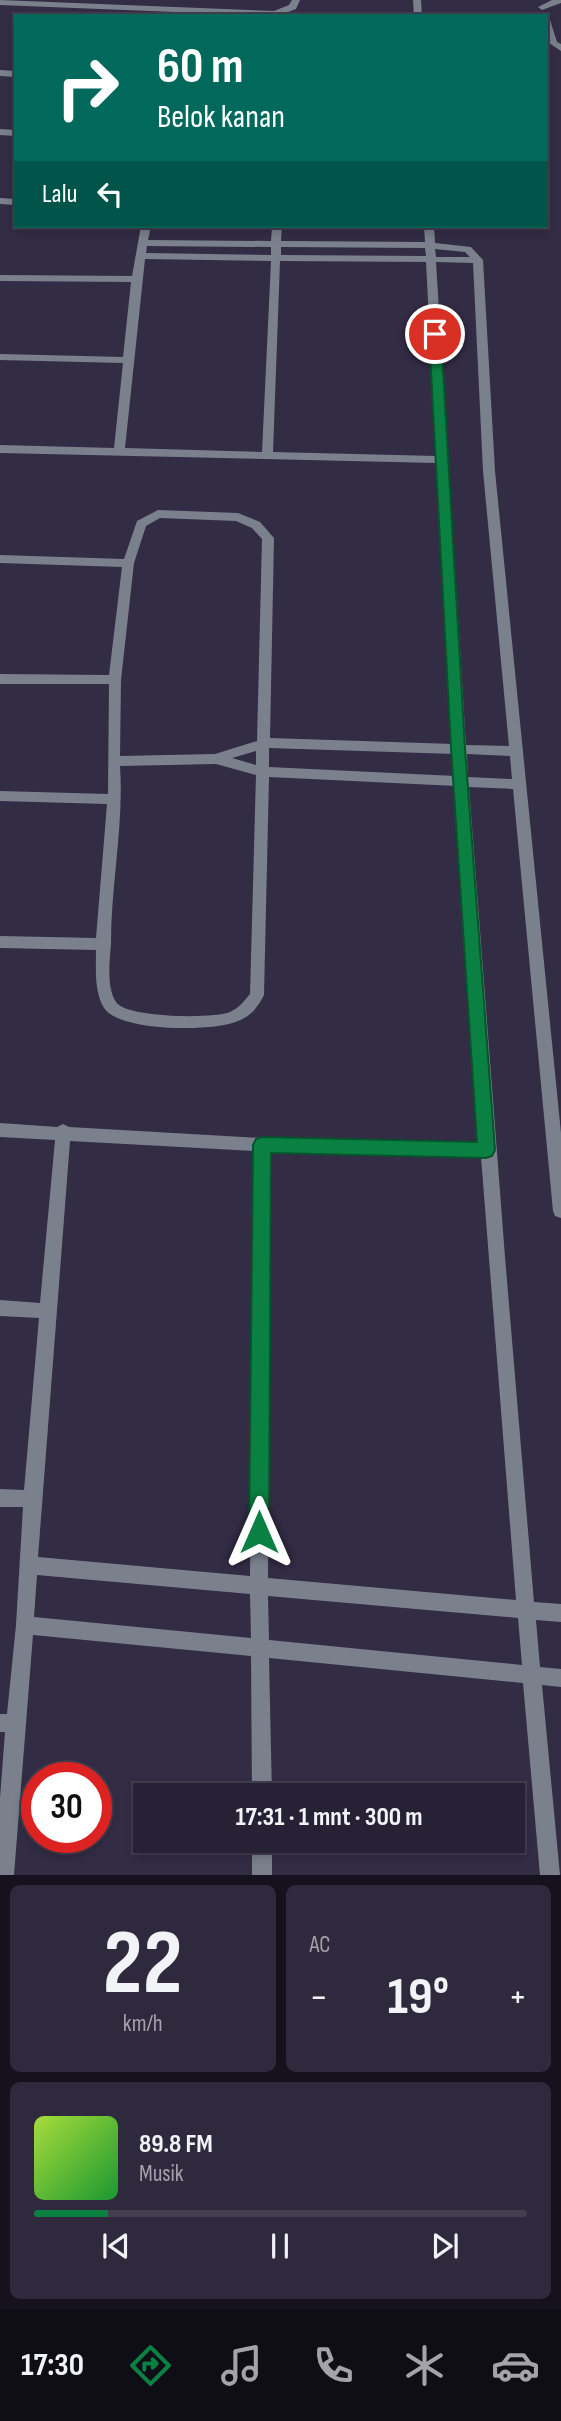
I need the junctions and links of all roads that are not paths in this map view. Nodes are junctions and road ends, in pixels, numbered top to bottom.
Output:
1 (195, 0) edge
2 (296, 0) edge
3 (560, 0) edge
4 (0, 2) edge
5 (86, 2) edge
6 (194, 11) junction
7 (543, 11) edge
8 (548, 27) edge
9 (561, 48) edge
10 (146, 228) edge
11 (277, 228) edge
12 (429, 228) edge
13 (144, 243) junction
14 (278, 243) junction
15 (430, 252) junction
16 (142, 256) junction
17 (276, 257) junction
18 (0, 278) edge
19 (136, 279) junction
20 (0, 358) edge
21 (130, 360) junction
22 (0, 449) edge
23 (119, 453) junction
24 (267, 455) junction
25 (443, 460) junction
26 (0, 559) edge
27 (128, 563) junction
28 (0, 679) edge
29 (115, 680) junction
30 (265, 743) junction
31 (458, 748) junction
32 (516, 751) junction
33 (215, 759) junction
34 (113, 761) junction
35 (264, 772) junction
36 (461, 781) junction
37 (519, 784) junction
38 (0, 796) edge
39 (114, 799) junction
40 (0, 942) edge
41 (104, 944) junction
42 (557, 1110) edge
43 (0, 1129) edge
44 (63, 1131) junction
45 (262, 1145) junction
46 (486, 1150) junction
47 (561, 1211) edge
48 (0, 1308) edge
49 (48, 1311) junction
50 (0, 1498) edge
51 (32, 1499) junction
52 (29, 1565) junction
53 (259, 1587) junction
54 (525, 1612) junction
55 (561, 1613) edge
56 (25, 1625) junction
57 (261, 1648) junction
58 (531, 1674) junction
59 (561, 1678) edge
60 (7, 1723) edge
61 (262, 1783) edge
62 (262, 1853) edge
63 (4, 1875) edge
64 (262, 1875) edge
65 (550, 1875) edge

1 - 6 street
2 - 6 street
3 - 7 street
4 - 5 street
5 - 6 street
8 - 9 street
10 - 13 street
11 - 14 street
12 - 15 street
13 - 14 street
13 - 16 street
14 - 15 street
14 - 17 street
15 - 17 street
15 - 25 street
15 - 32 street
16 - 17 street
16 - 19 street
17 - 24 street
18 - 19 street
19 - 21 street
20 - 21 street
21 - 23 street
22 - 23 street
23 - 24 street
24 - 25 street
25 - 31 street
26 - 27 street
27 - 29 street
27 - 30 street
28 - 29 street
29 - 34 street
30 - 31 street
30 - 33 street
30 - 35 street
31 - 32 street
31 - 36 street
32 - 37 street
33 - 34 street
33 - 35 street
34 - 39 street
35 - 36 street
35 - 41 street
36 - 37 street
36 - 46 street
37 - 42 street
38 - 39 street
39 - 41 street
40 - 41 street
42 - 47 street
43 - 44 street
44 - 45 street
44 - 49 street
45 - 46 street
45 - 53 street
46 - 54 street
48 - 49 street
49 - 51 street
50 - 51 street
51 - 52 street
52 - 53 street
52 - 56 street
53 - 54 street
53 - 57 street
54 - 55 street
54 - 58 street
56 - 57 street
56 - 60 street
57 - 58 street
57 - 61 street
58 - 59 street
58 - 65 street
60 - 63 street
62 - 64 street

